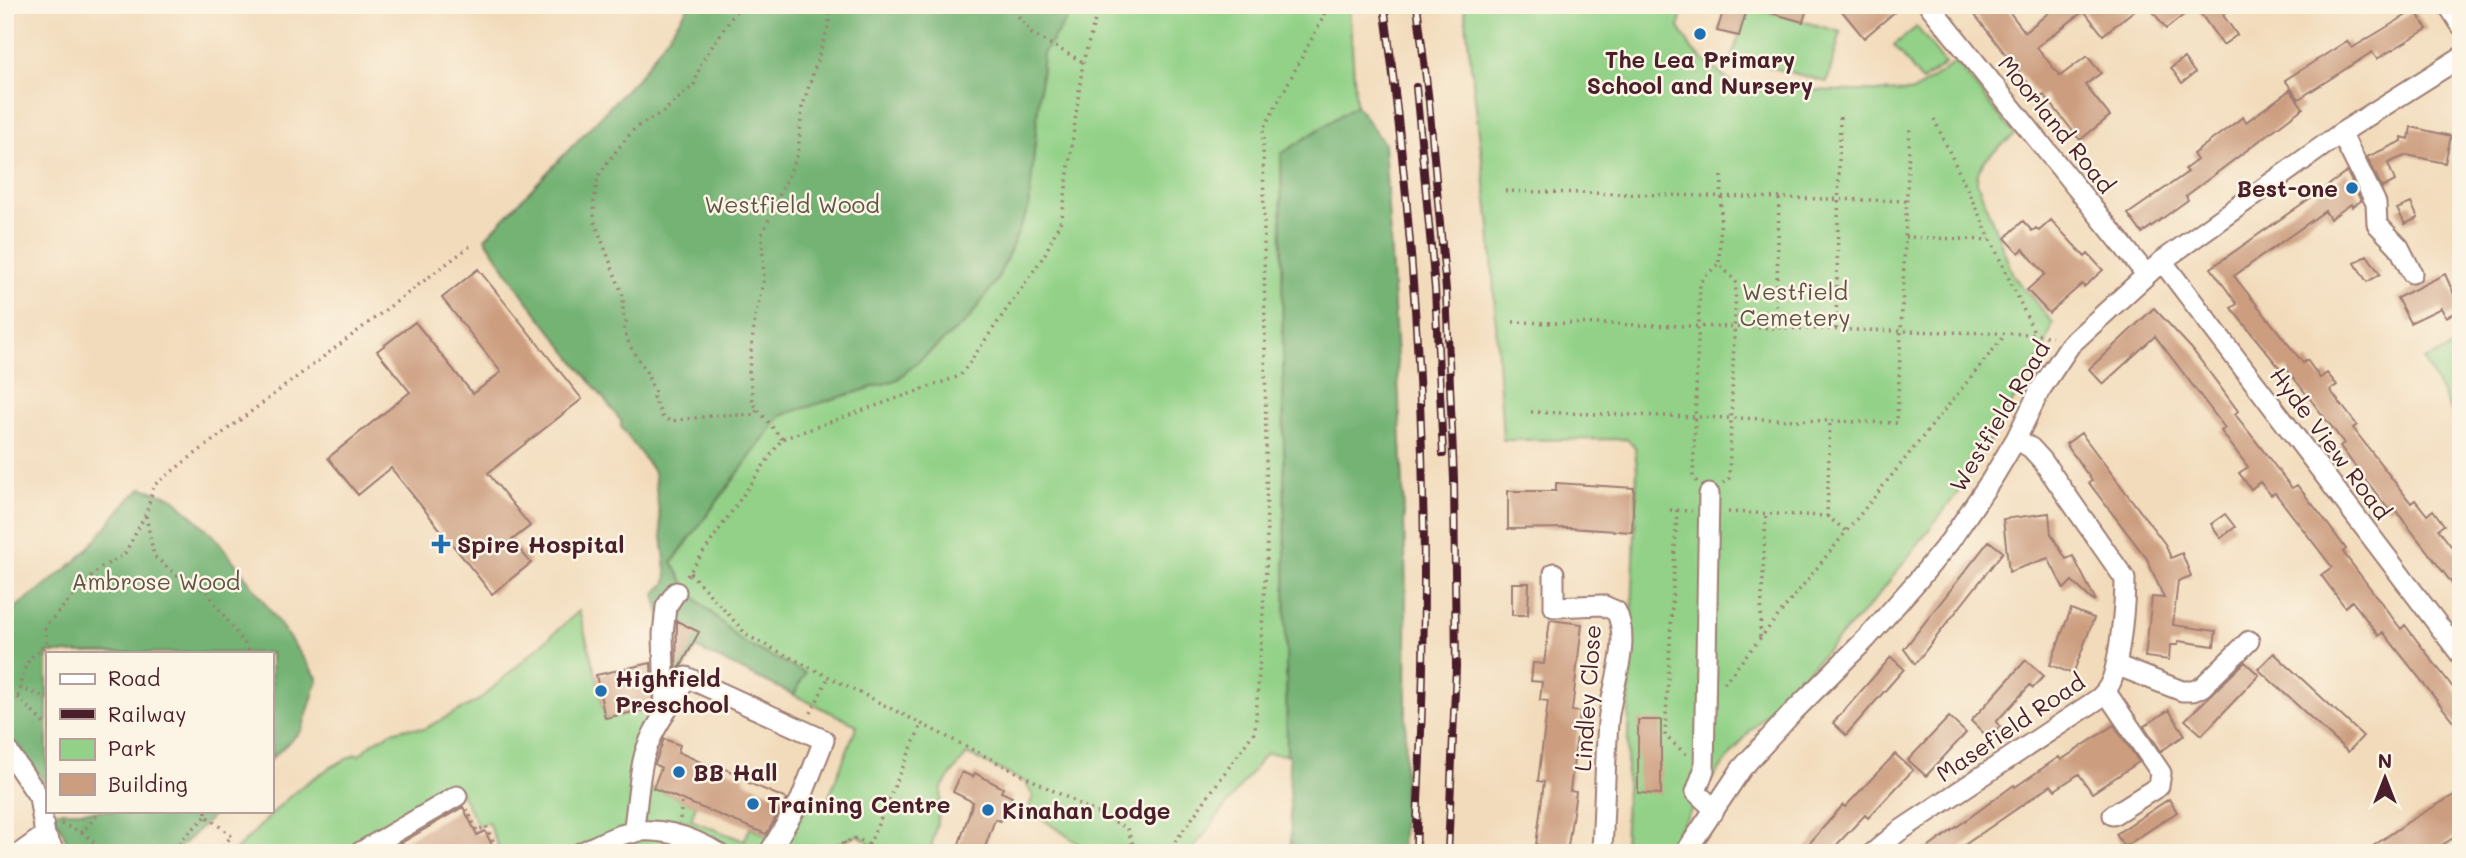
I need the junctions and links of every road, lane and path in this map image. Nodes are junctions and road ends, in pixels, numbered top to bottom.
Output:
1 (740, 5) edge
2 (830, 5) edge
3 (1010, 5) edge
4 (1102, 5) edge
5 (1325, 5) edge
6 (1929, 5) edge
7 (2448, 5) edge
8 (2461, 25) edge
9 (1083, 62) junction
10 (2458, 65) edge
11 (1840, 113) dead end
12 (1934, 119) dead end
13 (1910, 125) dead end
14 (2341, 133) junction
15 (1722, 176) dead end
16 (1506, 191) dead end
17 (1721, 196) junction
18 (1779, 198) junction
19 (1838, 200) junction
20 (1906, 201) junction
21 (1905, 237) junction
22 (1990, 240) junction
23 (470, 246) dead end
24 (2162, 261) junction
25 (1719, 263) junction
26 (2412, 273) dead end
27 (2146, 274) junction
28 (1513, 322) dead end
29 (1698, 325) junction
30 (1735, 326) junction
31 (1776, 327) junction
32 (1836, 329) junction
33 (1901, 331) junction
34 (2006, 333) junction
35 (2035, 334) junction
36 (2070, 345) junction
37 (758, 409) junction
38 (1531, 412) dead end
39 (1695, 417) junction
40 (1731, 418) junction
41 (1830, 421) junction
42 (782, 439) junction
43 (2016, 439) junction
44 (1693, 477) dead end
45 (1729, 478) dead end
46 (1708, 503) joint
47 (1677, 510) dead end
48 (146, 514) junction
49 (1766, 514) junction
50 (1827, 516) junction
51 (1846, 531) junction
52 (689, 573) junction
53 (1554, 573) dead end
54 (676, 592) joint
55 (1760, 638) junction
56 (2249, 641) dead end
57 (250, 652) edge
58 (2461, 655) edge
59 (2116, 665) junction
60 (828, 676) junction
61 (20, 688) junction
62 (2106, 692) junction
63 (18, 697) junction
64 (46, 698) edge
65 (5, 700) edge
66 (1705, 706) junction
67 (665, 711) junction
68 (922, 723) junction
69 (46, 726) edge
70 (804, 731) junction
71 (5, 747) edge
72 (1704, 770) junction
73 (457, 796) joint
74 (1714, 809) junction
75 (100, 812) edge
76 (206, 814) edge
77 (2113, 815) dead end
78 (634, 833) junction
79 (45, 835) junction
80 (844, 842) junction
81 (869, 845) junction
82 (911, 847) dead end
83 (848, 852) edge
84 (20, 853) edge
85 (55, 853) edge
86 (107, 853) edge
87 (169, 853) edge
88 (216, 853) edge
89 (359, 853) edge
90 (499, 853) edge
91 (580, 853) edge
92 (718, 853) edge
93 (769, 853) edge
94 (822, 853) edge
95 (872, 853) edge
96 (913, 853) edge
97 (1136, 853) edge
98 (1167, 853) edge
99 (1602, 853) edge
100 (1685, 853) edge
101 (1873, 853) edge

1 - 37 path
2 - 37 path
3 - 9 path
4 - 9 path
5 - 98 path
6 - 27 street, Moorland Road
7 - 8 street
9 - 42 path
10 - 14 street, Westfield Road
11 - 19 path
12 - 22 path
13 - 20 path
14 - 24 street, Westfield Road
14 - 26 street
15 - 17 path
16 - 17 path
17 - 18 path
17 - 25 path
18 - 19 path
18 - 31 path
19 - 20 path
19 - 32 path
20 - 21 path
21 - 22 path
21 - 33 path
22 - 35 path
23 - 48 path
24 - 27 street, Westfield Road
24 - 58 street, Hyde View Road
25 - 29 path
25 - 30 path
27 - 36 street, Westfield Road
28 - 29 path
29 - 30 path
29 - 39 path
30 - 31 path
30 - 40 path
31 - 32 path
32 - 33 path
33 - 34 path
33 - 41 path
34 - 35 path
34 - 51 path
35 - 36 path
36 - 43 street, Westfield Road
37 - 42 path
38 - 39 path
39 - 40 path
39 - 44 path
40 - 41 path
40 - 45 path
41 - 50 path
42 - 52 path
43 - 59 street, Masefield Road
43 - 74 street, Westfield Road
46 - 49 path
46 - 66 street
47 - 72 path
48 - 57 path
48 - 61 path
49 - 50 path
49 - 55 path
50 - 51 path
51 - 55 path
52 - 54 path
52 - 60 path
53 - 99 street, Lindley Close
54 - 67 street
55 - 66 path
56 - 59 street
59 - 62 street, Masefield Road
60 - 68 path
60 - 70 path
61 - 63 path
61 - 64 path
62 - 77 street
62 - 101 street, Masefield Road
63 - 65 path
63 - 69 path
66 - 72 street
67 - 70 street
67 - 78 street
68 - 81 path
68 - 97 path
70 - 93 street
71 - 79 street
72 - 74 street
73 - 89 street
73 - 90 path
74 - 100 street, Westfield Road
75 - 86 path
76 - 87 path
76 - 88 path
78 - 91 street
78 - 92 street
79 - 84 street
79 - 85 street
80 - 81 path
80 - 83 path
80 - 94 path
81 - 95 path
82 - 96 path

